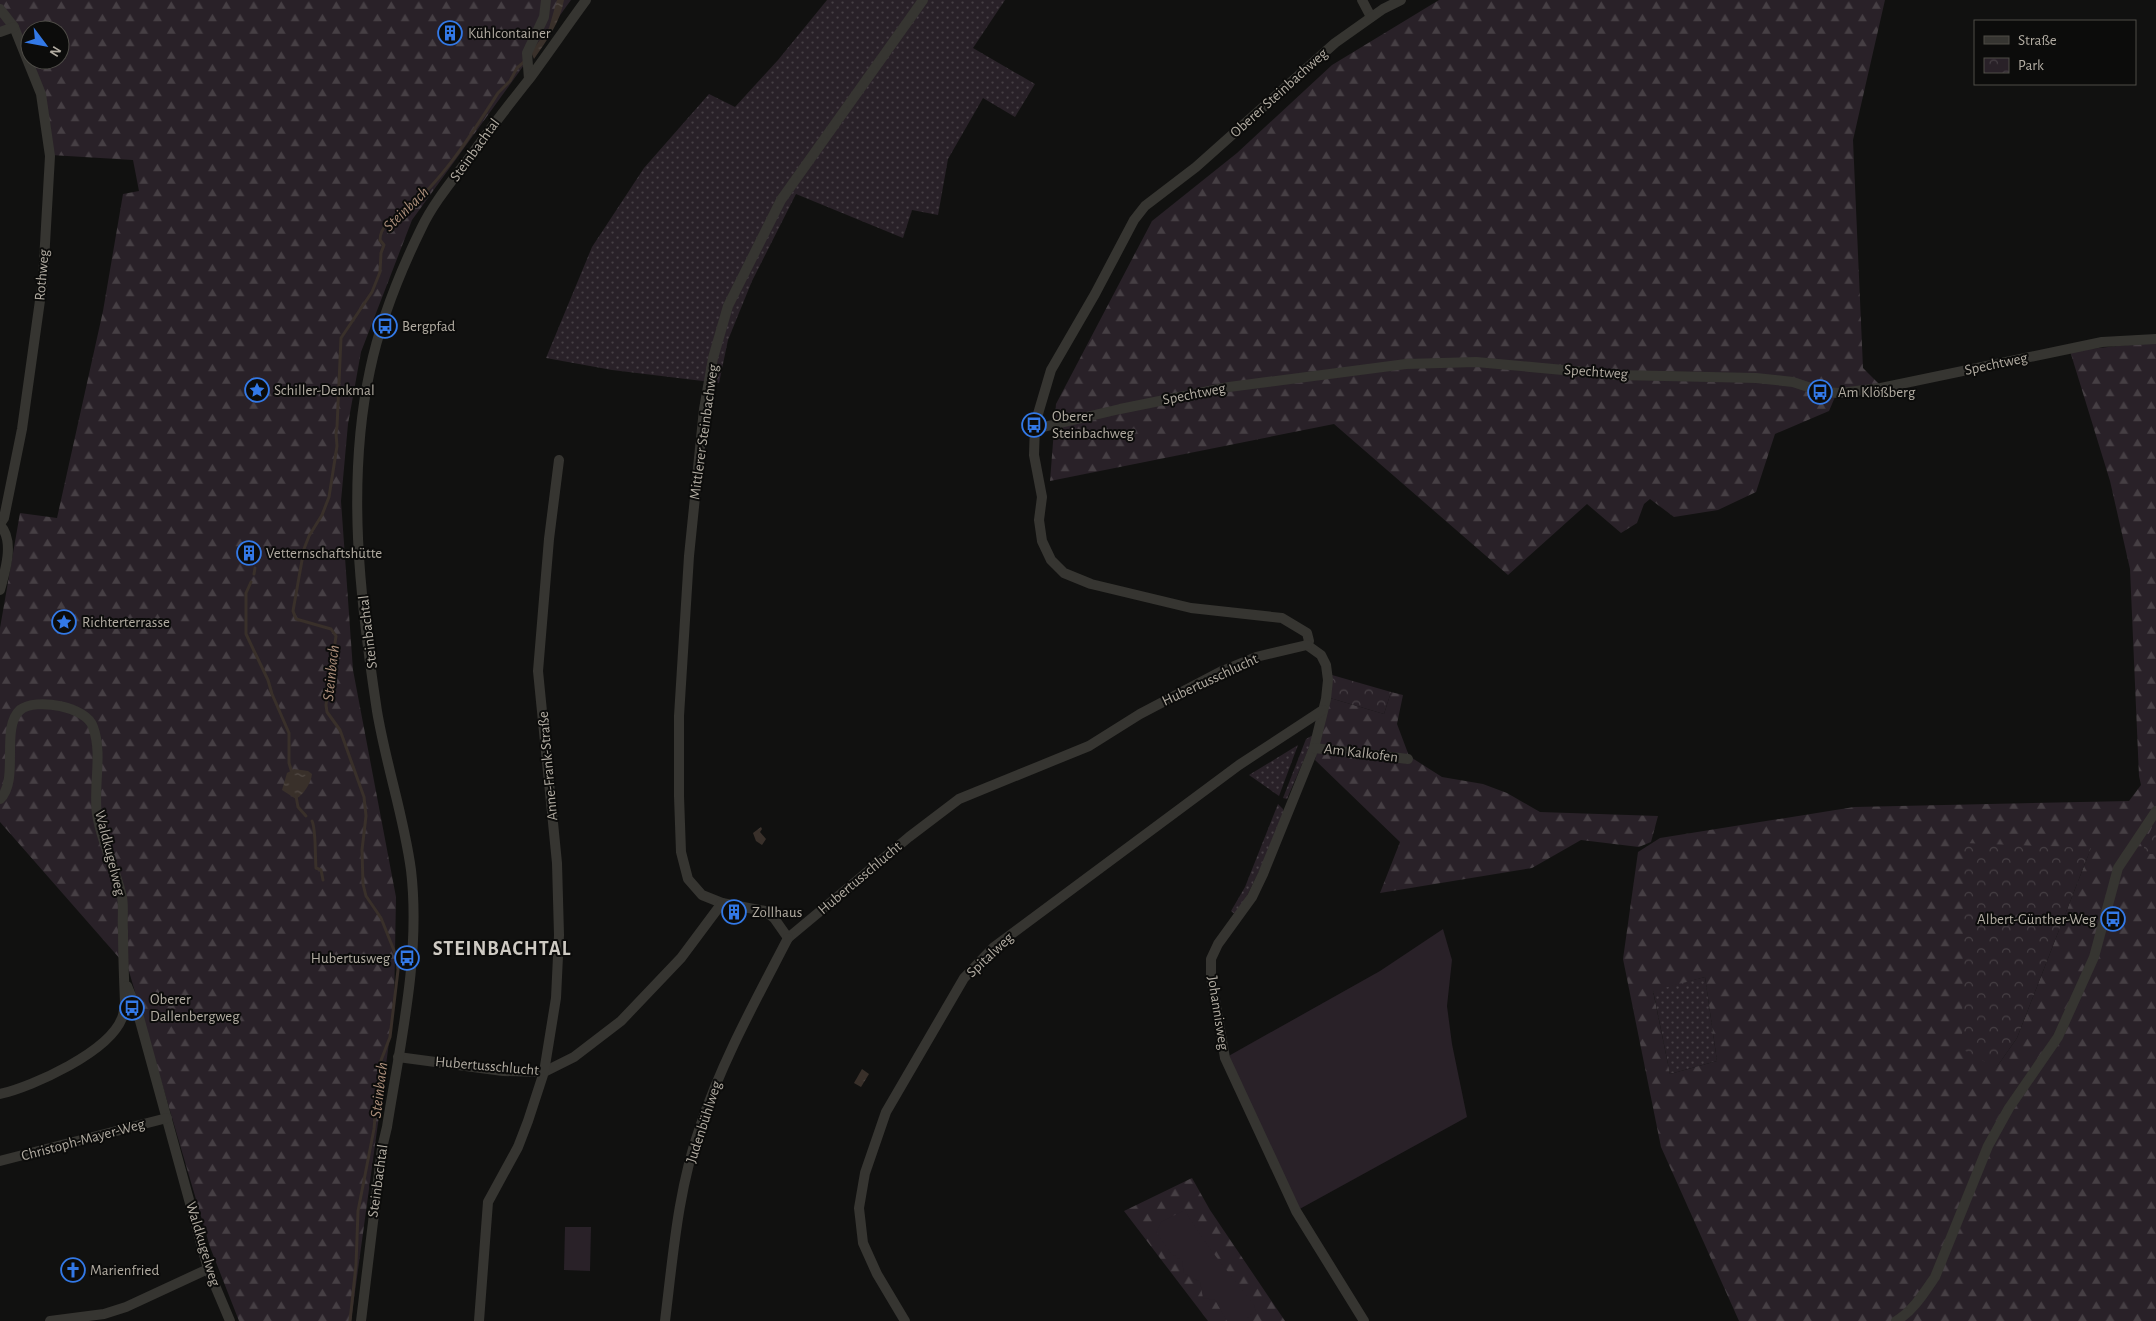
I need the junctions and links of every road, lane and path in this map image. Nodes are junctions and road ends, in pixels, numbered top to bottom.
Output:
1 (546, 0) edge
2 (586, 0) edge
3 (923, 0) edge
4 (1362, 0) edge
5 (1401, 0) edge
6 (0, 9) edge
7 (1371, 17) junction
8 (14, 27) junction
9 (0, 32) edge
10 (528, 80) junction
11 (2156, 339) edge
12 (1035, 429) junction
13 (559, 460) dead end
14 (0, 524) edge
15 (0, 590) edge
16 (1307, 645) junction
17 (1323, 710) junction
18 (1314, 748) junction
19 (1408, 759) dead end
20 (0, 799) edge
21 (2156, 811) edge
22 (722, 903) junction
23 (787, 937) junction
24 (124, 978) junction
25 (398, 1057) junction
26 (544, 1072) junction
27 (0, 1094) edge
28 (166, 1118) junction
29 (0, 1161) edge
30 (208, 1269) junction
31 (105, 1317) edge
32 (50, 1321) edge
33 (230, 1321) edge
34 (361, 1321) edge
35 (479, 1321) edge
36 (666, 1321) edge
37 (905, 1321) edge
38 (1364, 1321) edge
39 (1896, 1321) edge

1 - 10 street
2 - 10 street, Steinbachtal
3 - 22 street, Mittlerer Steinbachweg
4 - 7 street
5 - 7 street, Oberer Steinbachweg
6 - 8 street, Rothweg
7 - 12 street, Oberer Steinbachweg
8 - 9 street
8 - 14 street, Rothweg
10 - 25 street, Steinbachtal
11 - 12 street, Spechtweg
12 - 16 street, Oberer Steinbachweg
13 - 26 street, Anne-Frank-Straße
14 - 15 street
16 - 17 street, Johannisweg
16 - 23 street, Hubertusschlucht
17 - 18 street, Johannisweg
17 - 37 street, Spitalweg
18 - 19 street, Am Kalkofen
18 - 38 street, Johannisweg
20 - 24 street, Waldkugelweg
21 - 39 street
22 - 23 street
22 - 26 street, Hubertusschlucht
23 - 36 street, Judenbühlweg
24 - 27 street
24 - 28 street, Waldkugelweg
25 - 26 street, Hubertusschlucht
25 - 34 street, Steinbachtal
26 - 35 street
28 - 29 street, Christoph-Mayer-Weg
28 - 30 street, Waldkugelweg
30 - 31 street
30 - 33 street, Waldkugelweg
31 - 32 street

